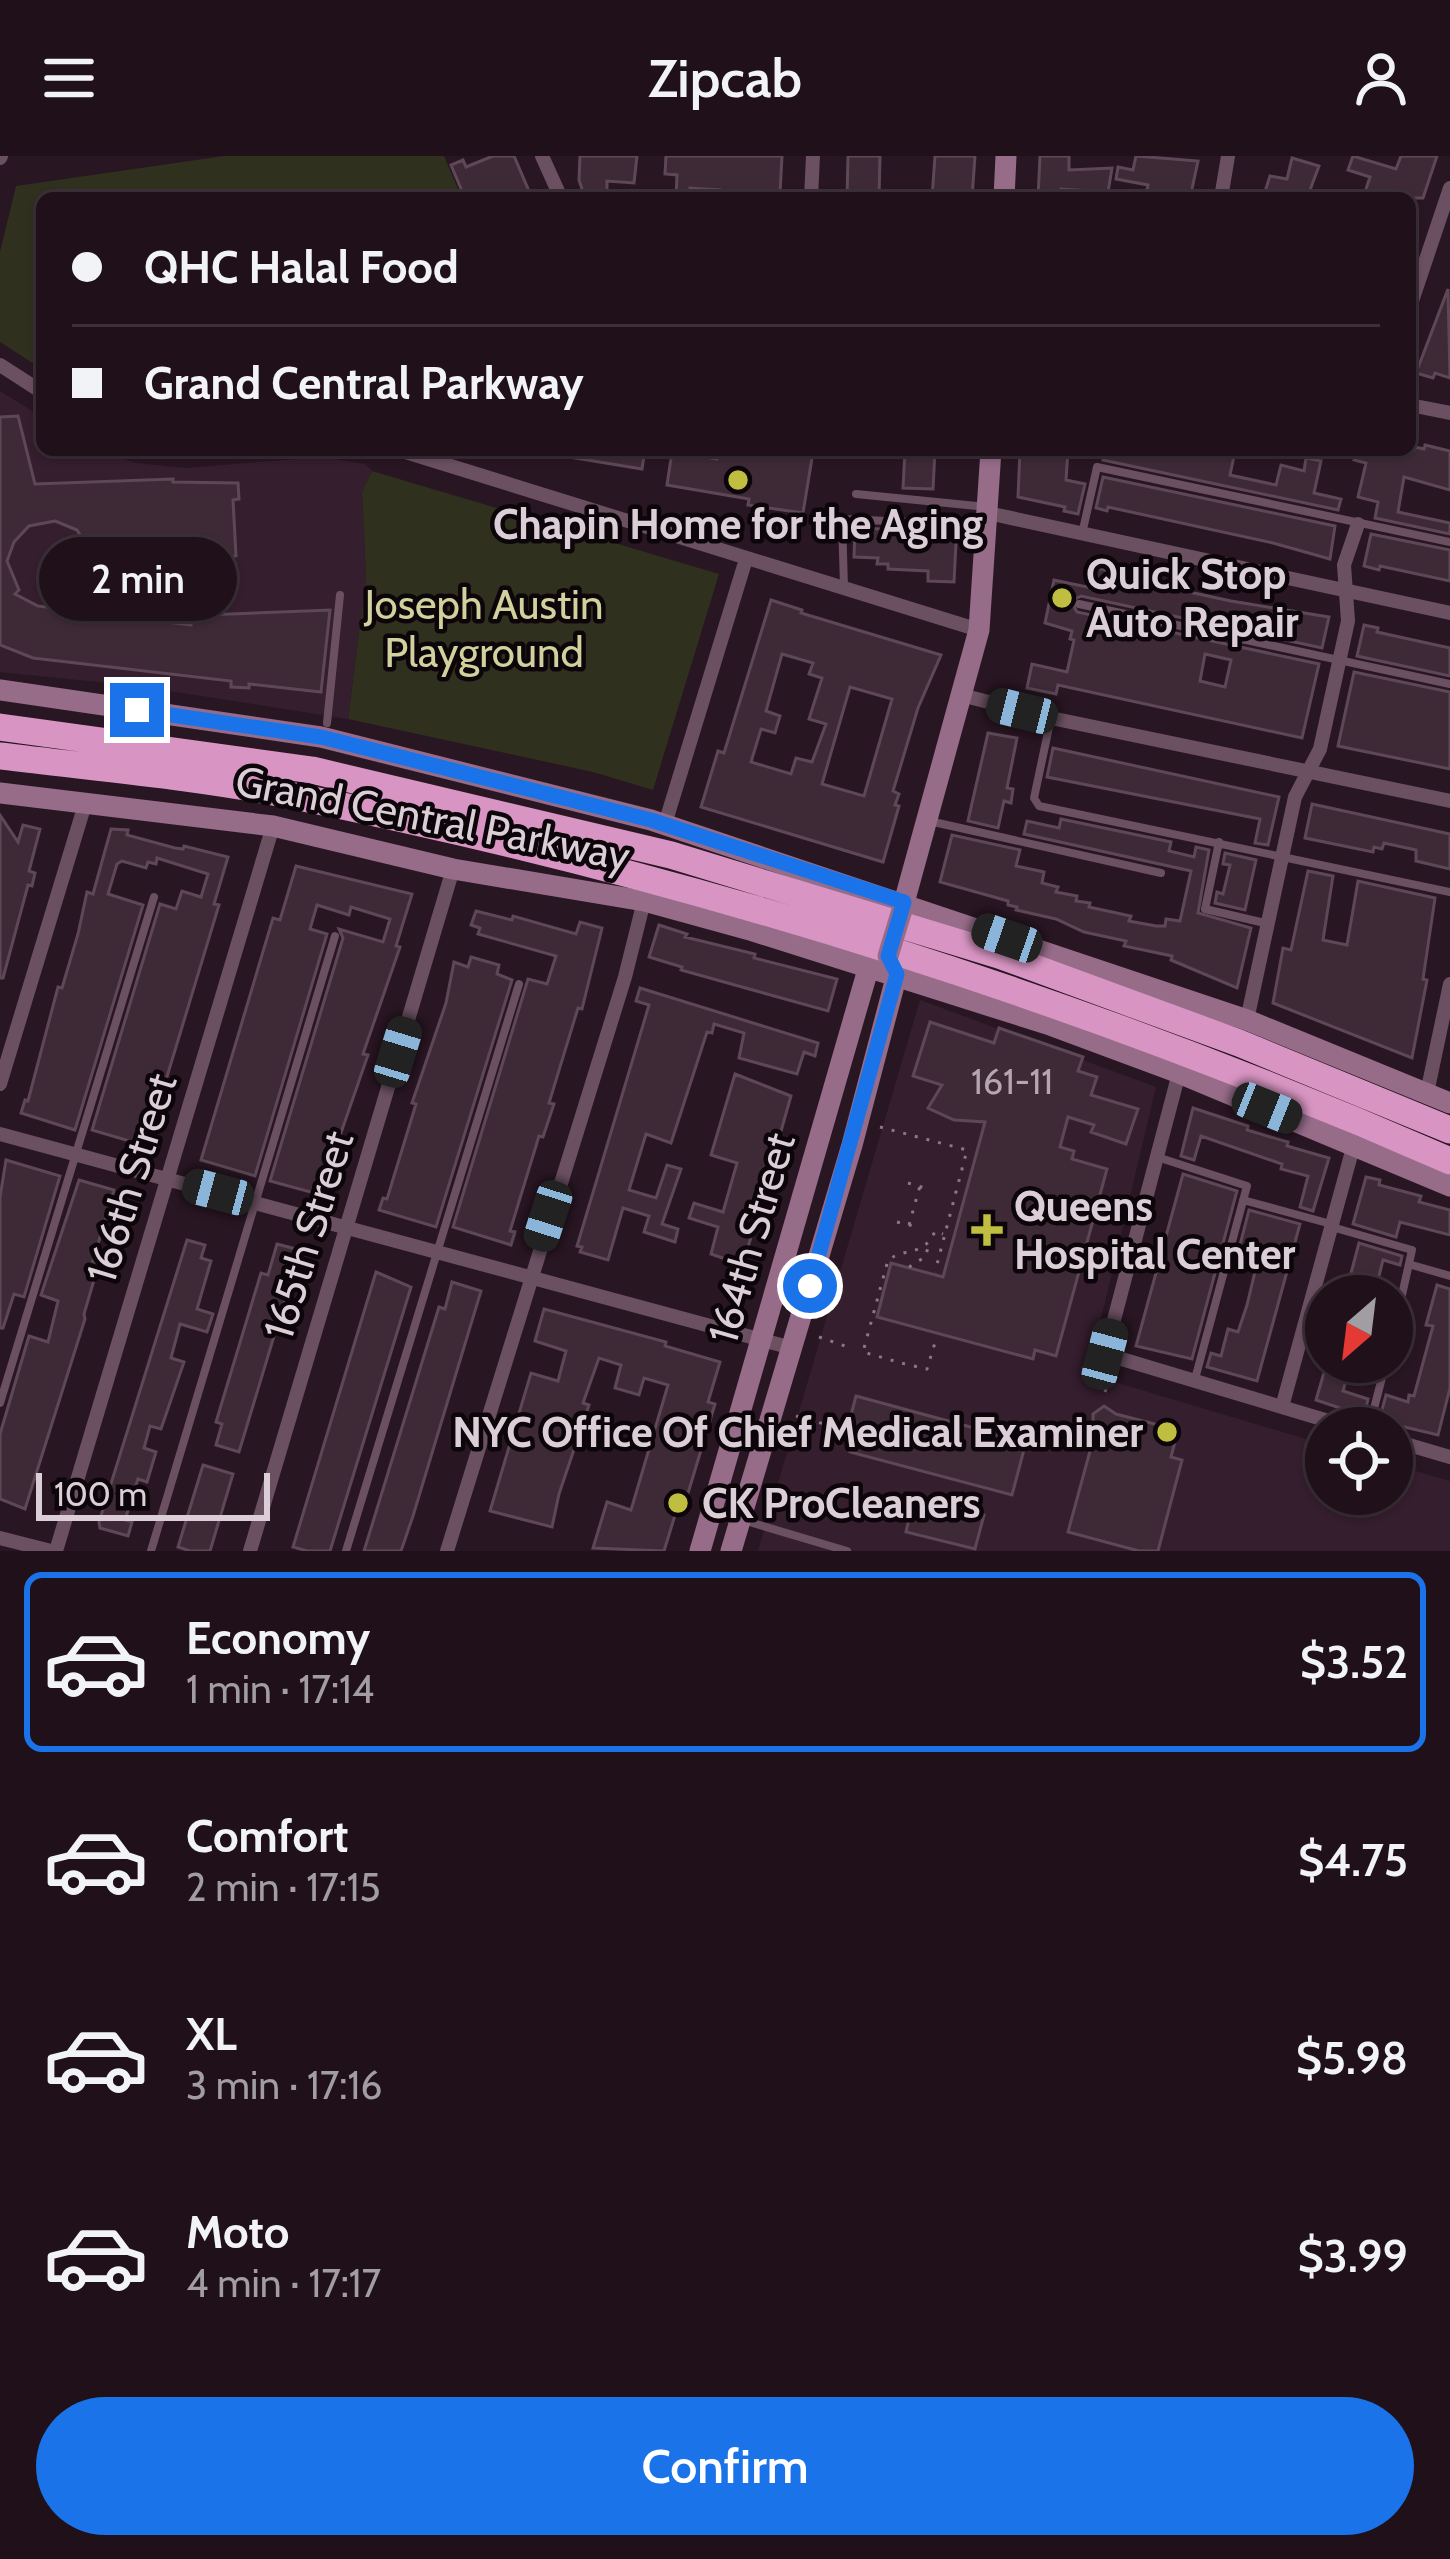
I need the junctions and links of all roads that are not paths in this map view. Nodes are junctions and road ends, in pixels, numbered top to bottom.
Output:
1 (542, 156) edge
2 (813, 156) edge
3 (1006, 156) edge
4 (1228, 156) edge
5 (1450, 188) edge
6 (558, 192) edge
7 (811, 192) edge
8 (1004, 192) edge
9 (1222, 192) edge
10 (1416, 289) edge
11 (0, 365) edge
12 (36, 388) edge
13 (1416, 406) edge
14 (1450, 413) edge
15 (418, 456) edge
16 (991, 456) edge
17 (856, 494) dead end
18 (988, 510) junction
19 (911, 522) dead end
20 (1358, 524) junction
21 (1082, 534) junction
22 (1450, 542) edge
23 (746, 559) junction
24 (844, 589) junction
25 (1346, 591) junction
26 (340, 596) dead end
27 (1079, 604) dead end
28 (1450, 614) edge
29 (979, 630) junction
30 (1338, 661) junction
31 (1450, 684) edge
32 (0, 690) edge
33 (961, 695) junction
34 (1052, 718) junction
35 (327, 723) dead end
36 (0, 727) edge
37 (0, 756) edge
38 (1307, 771) junction
39 (0, 793) edge
40 (86, 801) junction
41 (1450, 802) edge
42 (926, 820) junction
43 (665, 824) junction
44 (273, 826) junction
45 (1219, 842) junction
46 (1282, 856) junction
47 (453, 869) junction
48 (1161, 873) dead end
49 (1450, 892) edge
50 (154, 897) dead end
51 (644, 901) junction
52 (903, 906) junction
53 (1270, 924) junction
54 (335, 936) dead end
55 (885, 966) junction
56 (519, 984) dead end
57 (1450, 984) edge
58 (1247, 1020) junction
59 (1179, 1073) junction
60 (0, 1084) edge
61 (1427, 1093) junction
62 (1450, 1103) edge
63 (1450, 1130) edge
64 (0, 1134) edge
65 (1354, 1144) junction
66 (76, 1155) junction
67 (1157, 1157) junction
68 (1450, 1161) edge
69 (165, 1178) junction
70 (1450, 1186) edge
71 (1243, 1200) junction
72 (254, 1202) junction
73 (344, 1226) junction
74 (1332, 1226) junction
75 (436, 1250) junction
76 (1412, 1265) junction
77 (529, 1275) junction
78 (1409, 1275) edge
79 (1450, 1276) edge
80 (762, 1340) junction
81 (792, 1348) junction
82 (1195, 1381) junction
83 (0, 1403) edge
84 (1282, 1407) junction
85 (1305, 1414) edge
86 (1413, 1446) edge
87 (1450, 1457) edge
88 (740, 1520) junction
89 (0, 1538) edge
90 (54, 1551) edge
91 (151, 1551) edge
92 (250, 1551) edge
93 (346, 1551) edge
94 (447, 1551) edge
95 (700, 1551) edge
96 (731, 1551) edge
97 (847, 1551) edge

1 - 6 street
2 - 7 street
3 - 8 main road
4 - 9 street
5 - 10 street
11 - 12 street
13 - 14 street
15 - 23 street
16 - 18 main road, 164th Street
17 - 18 lane
18 - 21 street
18 - 29 main road, 164th Street
19 - 24 lane
20 - 21 lane
20 - 22 lane
20 - 25 street
21 - 25 street
23 - 24 street
23 - 43 street
24 - 29 street
25 - 28 street
25 - 30 street
26 - 35 lane
27 - 30 lane
29 - 33 main road, 164th Street
30 - 31 lane
30 - 38 street
32 - 43 main road, Grand Central Parkway
33 - 34 street
33 - 42 main road, 164th Street
34 - 38 street
34 - 45 lane
36 - 63 highway, Grand Central Parkway
37 - 68 highway, Grand Central Parkway
38 - 41 street
38 - 46 street
39 - 40 main road, Grand Central Parkway
40 - 44 main road, Grand Central Parkway
40 - 60 street
42 - 48 lane
42 - 52 main road, 164th Street
43 - 52 main road, Grand Central Parkway
44 - 47 main road, Grand Central Parkway
44 - 69 street, 166th Street
45 - 46 lane
45 - 53 lane
46 - 49 lane
46 - 53 street
47 - 51 main road, Grand Central Parkway
47 - 73 street, 165th Street
50 - 66 lane
51 - 55 main road, Grand Central Parkway
51 - 77 street
52 - 55 main road, 164th Street, bridge
52 - 58 main road, Grand Central Parkway
53 - 58 street
54 - 72 lane
55 - 59 main road, Grand Central Parkway
55 - 80 main road, 164th Street
55 - 81 main road, 164th Street
56 - 75 lane
57 - 61 street
58 - 61 main road, Grand Central Parkway
59 - 65 main road, Grand Central Parkway
59 - 67 street
61 - 62 main road, Grand Central Parkway
64 - 66 street
65 - 70 main road, Grand Central Parkway
65 - 74 street
66 - 69 street
66 - 83 lane
67 - 71 lane
67 - 82 street
69 - 72 street
69 - 90 street, 166th Street
71 - 74 lane
71 - 82 lane
72 - 73 street
72 - 91 lane
73 - 75 street
73 - 92 street, 165th Street
74 - 76 lane
74 - 84 street
75 - 77 street
75 - 93 lane
76 - 78 lane
76 - 79 lane
77 - 80 street
77 - 94 street
80 - 81 street
80 - 95 main road, 164th Street
81 - 88 main road, 164th Street
82 - 84 street
84 - 85 street
86 - 87 street
88 - 96 main road, 164th Street
88 - 97 lane
89 - 90 street

